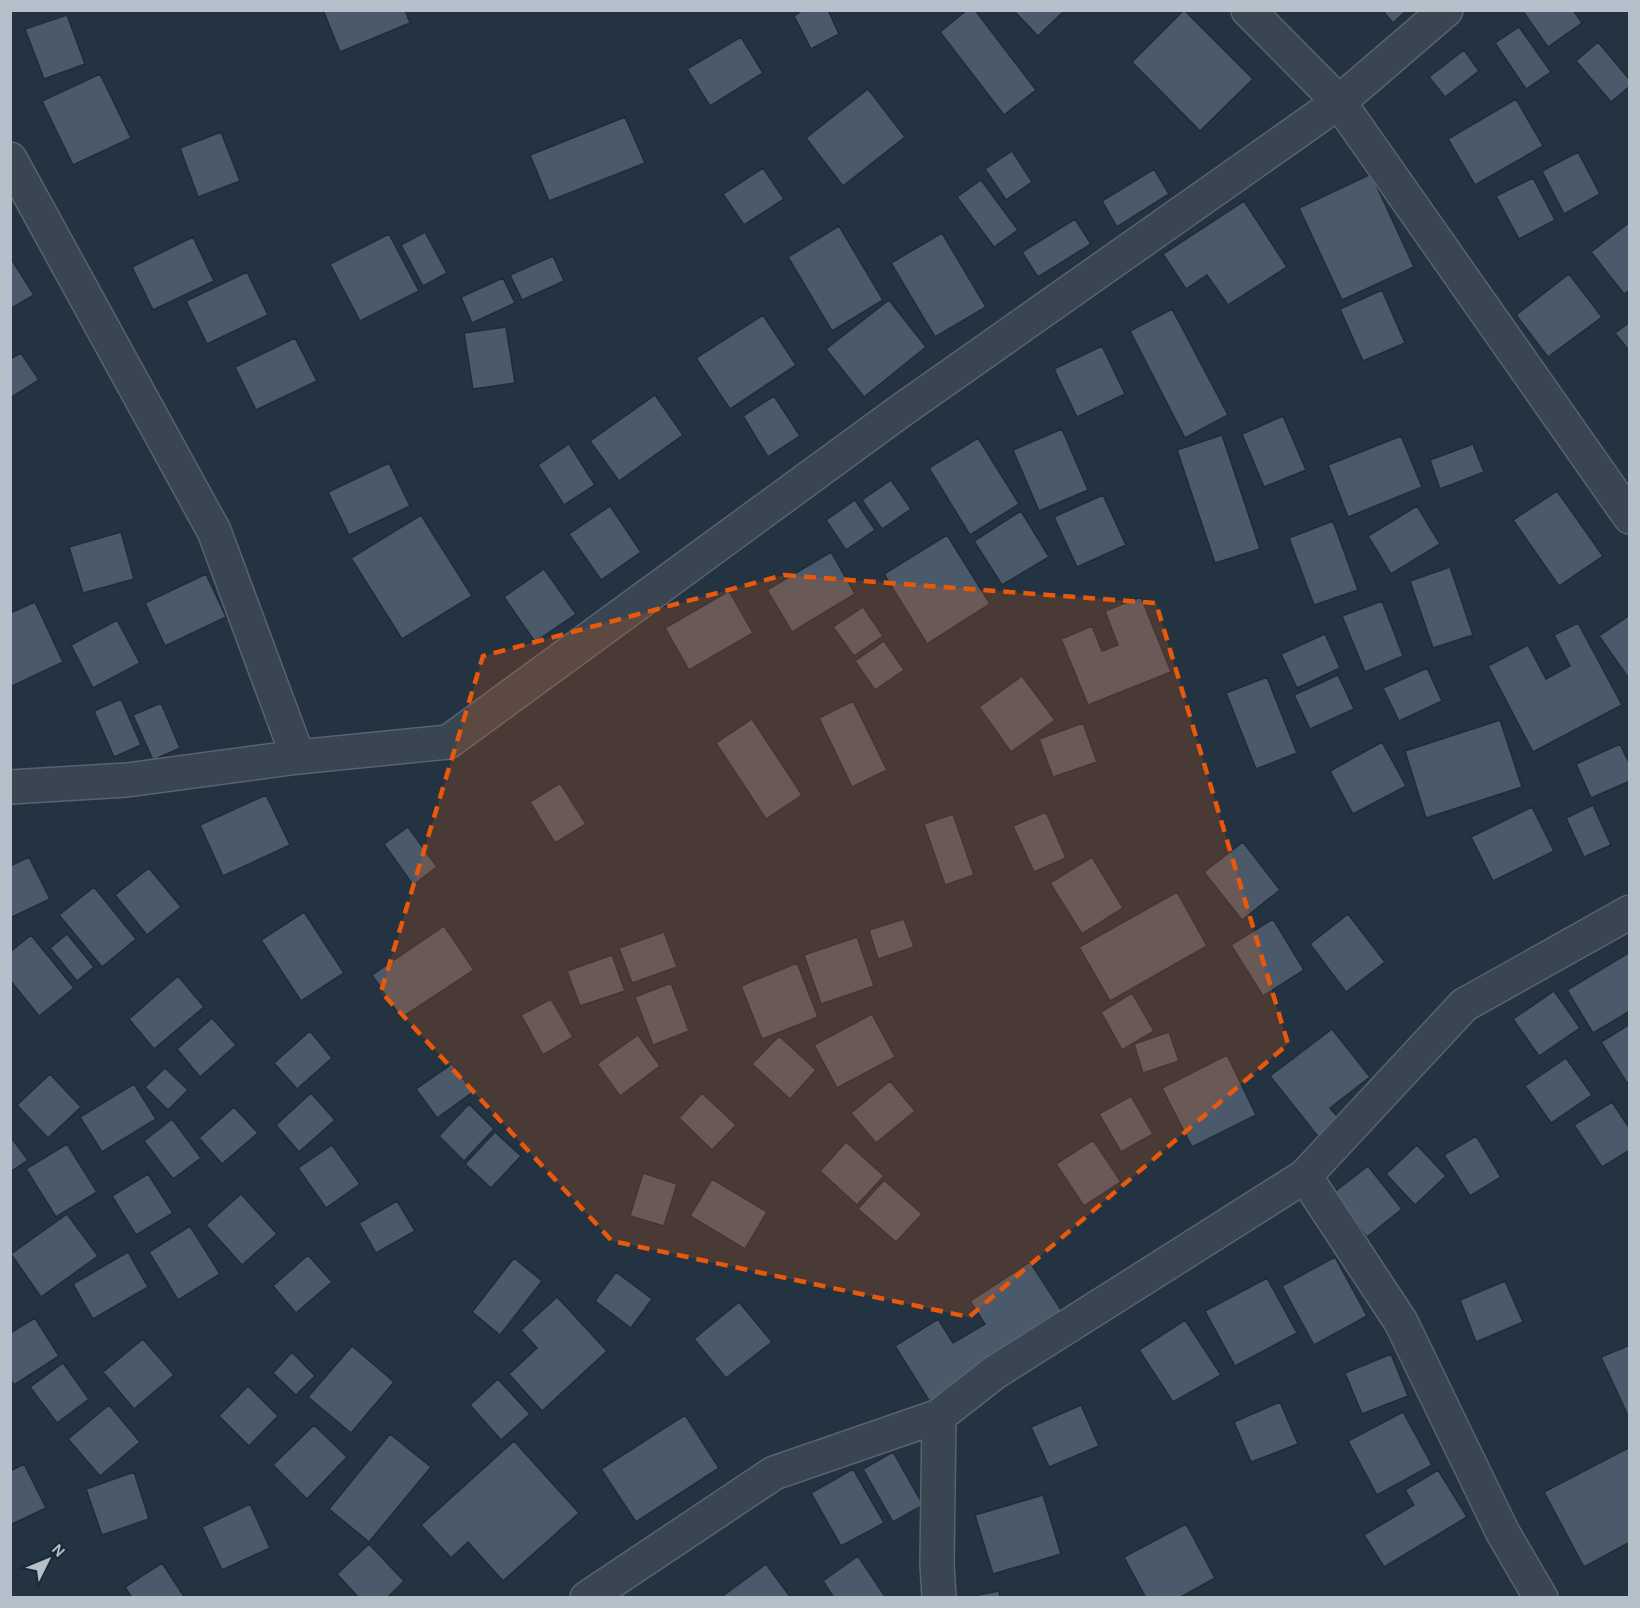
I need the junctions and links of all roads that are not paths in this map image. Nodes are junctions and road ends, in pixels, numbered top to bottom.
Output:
1 (1248, 10) edge
2 (1446, 10) edge
3 (1339, 102) junction
4 (10, 159) edge
5 (1629, 517) edge
6 (298, 757) junction
7 (10, 787) edge
8 (1629, 912) edge
9 (1305, 1176) junction
10 (939, 1416) junction
11 (587, 1598) edge
12 (939, 1598) edge
13 (1541, 1598) edge

1 - 3 street
2 - 3 street
3 - 5 street
3 - 6 street
4 - 6 street
6 - 7 street
8 - 9 street
9 - 10 street
9 - 13 street
10 - 11 street
10 - 12 street

